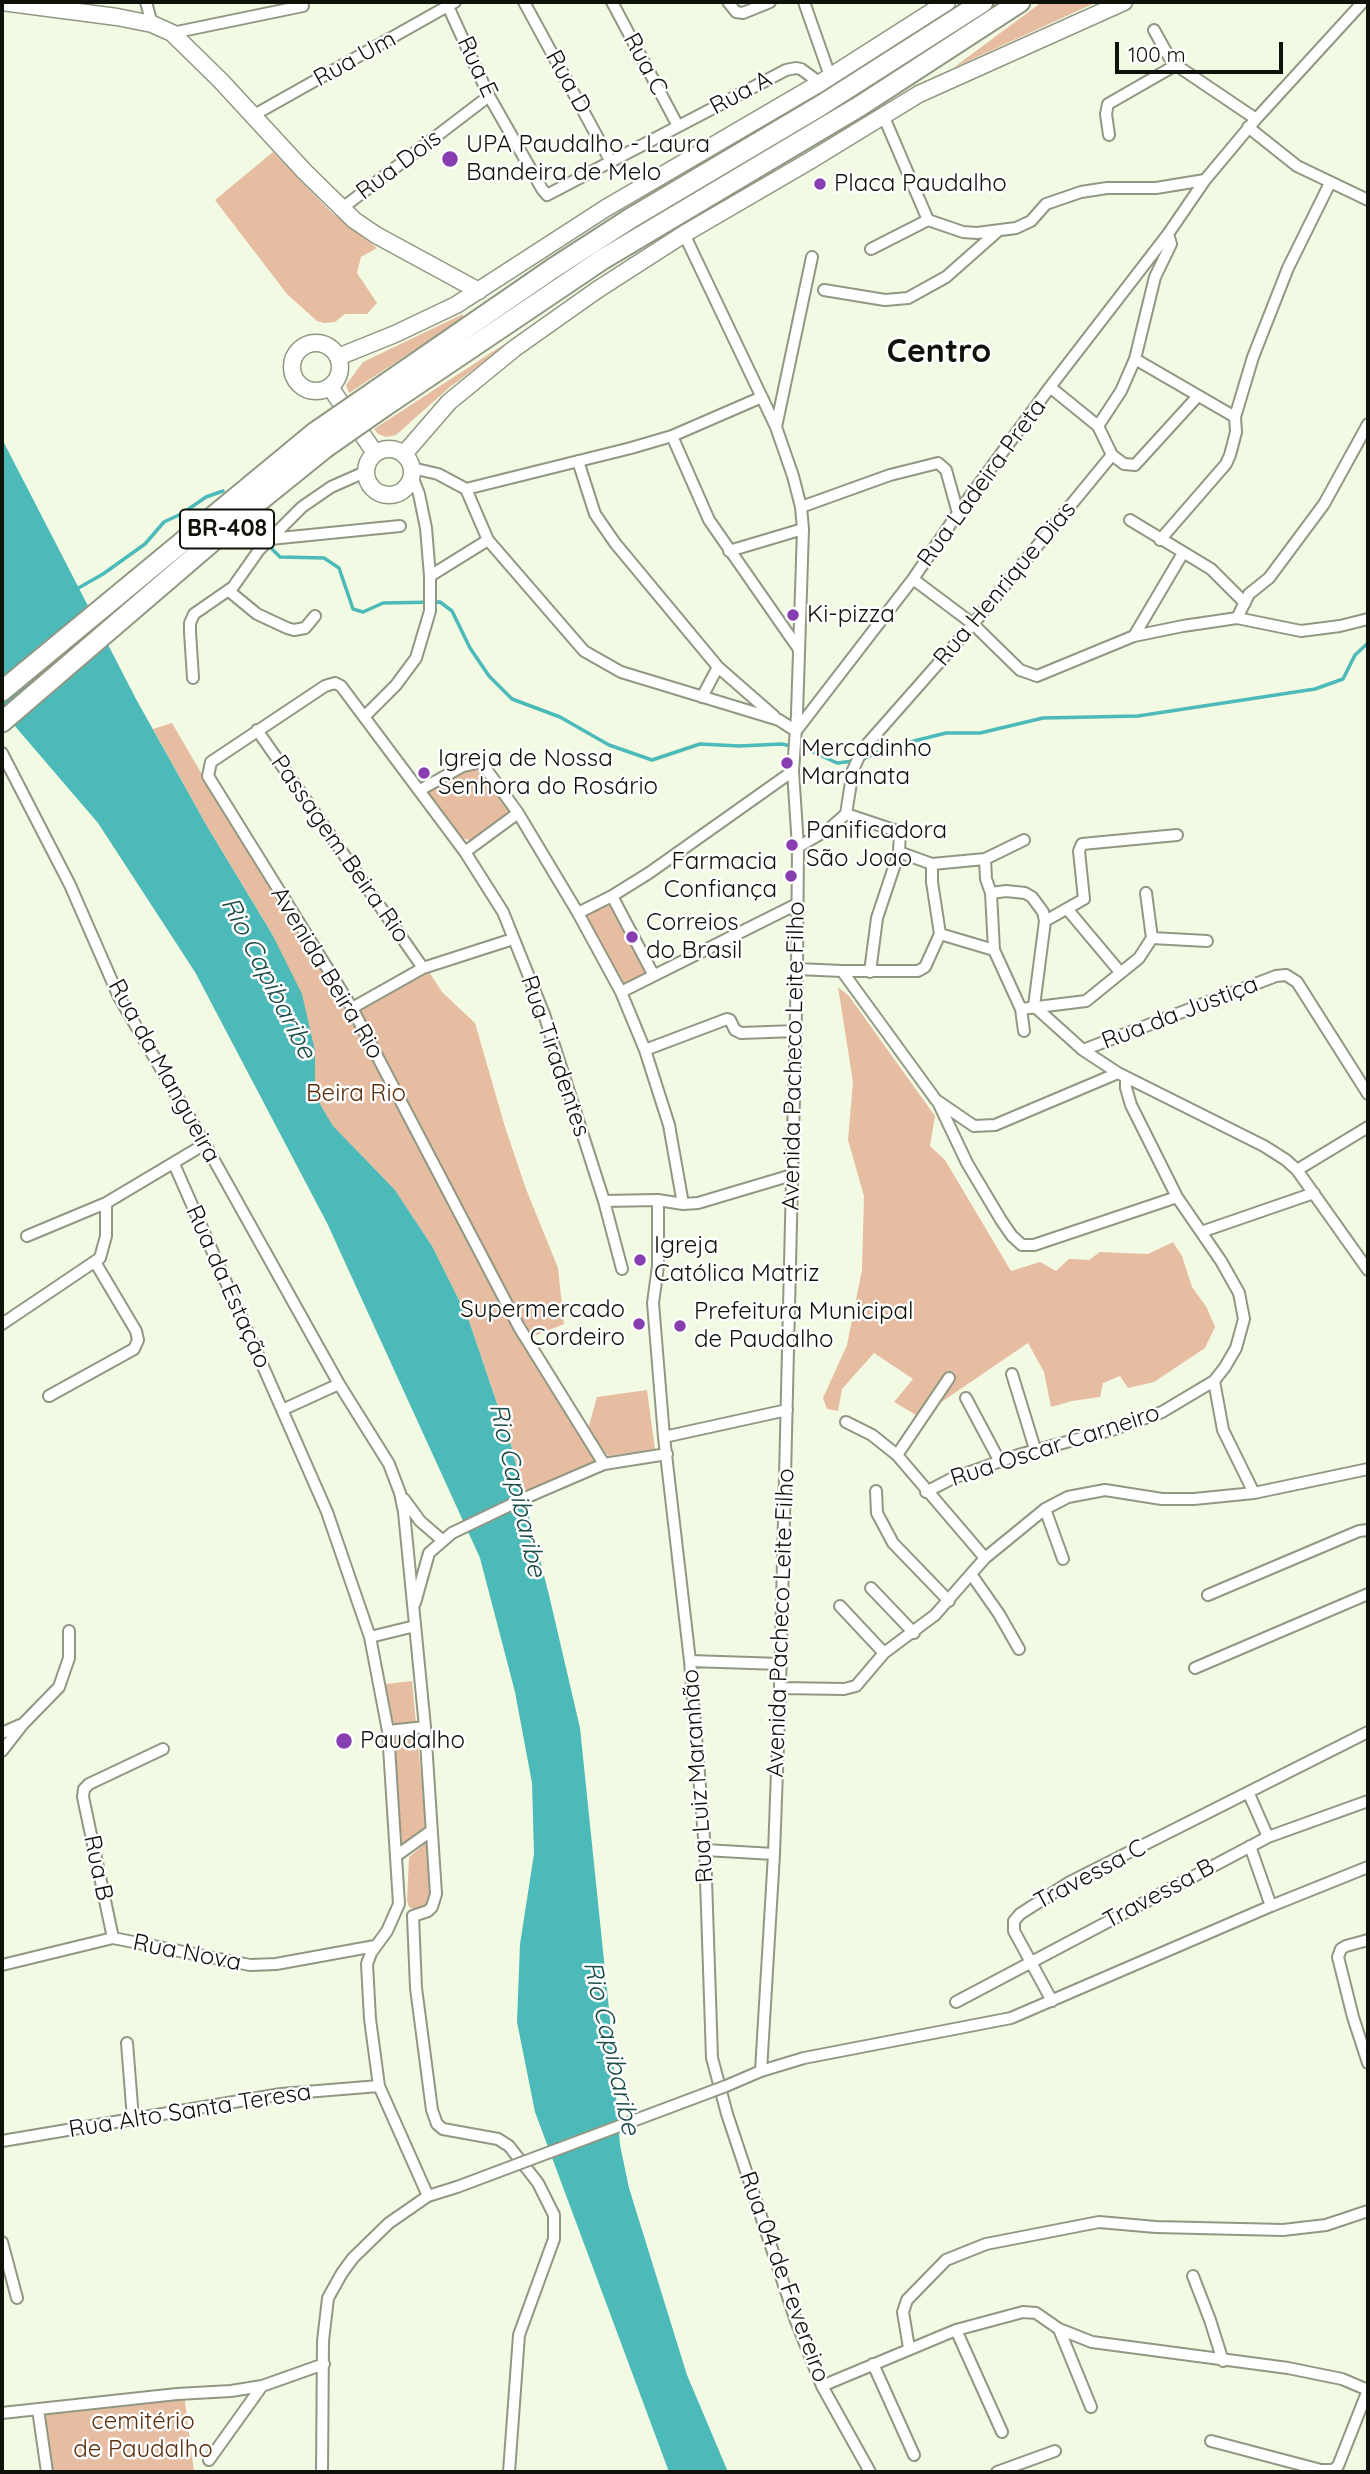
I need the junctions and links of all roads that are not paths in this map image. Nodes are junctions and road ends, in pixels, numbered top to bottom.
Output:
1 (146, 2) edge
2 (524, 2) edge
3 (612, 2) edge
4 (728, 2) edge
5 (770, 2) edge
6 (804, 2) edge
7 (947, 2) edge
8 (983, 2) edge
9 (1020, 2) edge
10 (1124, 2) edge
11 (1363, 2) edge
12 (450, 3) edge
13 (6, 6) edge
14 (303, 6) dead end
15 (152, 24) junction
16 (1154, 30) dead end
17 (172, 33) junction
18 (1176, 65) junction
19 (825, 79) junction
20 (489, 96) junction
21 (883, 115) junction
22 (254, 116) junction
23 (1252, 123) junction
24 (678, 126) junction
25 (1109, 135) dead end
26 (611, 162) junction
27 (1205, 180) junction
28 (1331, 183) junction
29 (552, 194) joint
30 (1368, 200) edge
31 (341, 209) junction
32 (928, 220) junction
33 (998, 231) junction
34 (684, 234) junction
35 (1168, 234) junction
36 (872, 249) dead end
37 (812, 257) dead end
38 (480, 290) junction
39 (824, 290) dead end
40 (338, 357) junction
41 (1135, 359) junction
42 (330, 387) junction
43 (1050, 387) junction
44 (762, 397) junction
45 (1198, 397) junction
46 (380, 398) junction
47 (1235, 417) junction
48 (1368, 424) edge
49 (1098, 426) junction
50 (776, 427) junction
51 (672, 436) junction
52 (320, 441) junction
53 (375, 453) junction
54 (1112, 455) junction
55 (579, 461) junction
56 (409, 466) junction
57 (365, 472) junction
58 (466, 488) junction
59 (801, 507) junction
60 (958, 513) junction
61 (1130, 520) dead end
62 (400, 526) dead end
63 (803, 529) junction
64 (270, 539) junction
65 (488, 540) junction
66 (1160, 540) junction
67 (729, 551) junction
68 (1183, 553) junction
69 (430, 576) junction
70 (913, 579) junction
71 (229, 591) junction
72 (1245, 603) junction
73 (315, 616) dead end
74 (1237, 618) junction
75 (1368, 619) edge
76 (973, 624) junction
77 (1134, 636) junction
78 (798, 648) junction
79 (719, 667) junction
80 (193, 678) dead end
81 (338, 684) joint
82 (2, 691) edge
83 (702, 697) junction
84 (364, 717) junction
85 (779, 720) junction
86 (2, 723) edge
87 (257, 730) junction
88 (795, 742) junction
89 (3, 759) edge
90 (793, 771) junction
91 (420, 790) junction
92 (518, 813) junction
93 (846, 814) junction
94 (1177, 835) dead end
95 (1024, 840) dead end
96 (798, 847) junction
97 (465, 852) junction
98 (898, 852) junction
99 (985, 859) junction
100 (932, 864) junction
101 (991, 893) junction
102 (1146, 893) dead end
103 (612, 896) junction
104 (797, 904) junction
105 (1068, 910) junction
106 (578, 913) junction
107 (1045, 921) junction
108 (940, 934) junction
109 (1152, 937) junction
110 (513, 939) junction
111 (1207, 941) dead end
112 (994, 950) junction
113 (424, 968) junction
114 (797, 969) junction
115 (842, 971) junction
116 (870, 972) junction
117 (1120, 972) junction
118 (653, 974) junction
119 (621, 992) junction
120 (1034, 1006) junction
121 (352, 1008) junction
122 (1021, 1009) junction
123 (796, 1031) junction
124 (1024, 1031) dead end
125 (645, 1050) junction
126 (1083, 1050) junction
127 (1122, 1075) junction
128 (1368, 1094) edge
129 (936, 1100) junction
130 (1368, 1127) edge
131 (205, 1144) junction
132 (174, 1164) junction
133 (1297, 1170) junction
134 (792, 1175) junction
135 (1314, 1193) junction
136 (1177, 1197) junction
137 (658, 1200) junction
138 (604, 1201) junction
139 (106, 1203) junction
140 (683, 1204) junction
141 (1201, 1232) junction
142 (27, 1236) dead end
143 (95, 1262) junction
144 (622, 1269) dead end
145 (1368, 1270) edge
146 (2, 1324) edge
147 (1012, 1374) dead end
148 (949, 1378) dead end
149 (1214, 1381) junction
150 (339, 1384) junction
151 (49, 1396) dead end
152 (966, 1398) dead end
153 (282, 1410) junction
154 (787, 1410) junction
155 (846, 1422) dead end
156 (664, 1437) junction
157 (1035, 1449) junction
158 (667, 1454) junction
159 (897, 1455) junction
160 (1000, 1462) junction
161 (604, 1464) junction
162 (1368, 1469) edge
163 (876, 1491) dead end
164 (926, 1492) junction
165 (400, 1493) junction
166 (1254, 1493) junction
167 (1045, 1509) junction
168 (1368, 1530) edge
169 (442, 1540) junction
170 (985, 1558) junction
171 (1063, 1559) dead end
172 (971, 1574) junction
173 (871, 1588) dead end
174 (1368, 1594) edge
175 (1208, 1595) dead end
176 (949, 1601) junction
177 (841, 1605) dead end
178 (412, 1612) junction
179 (415, 1626) junction
180 (69, 1631) dead end
181 (914, 1633) junction
182 (370, 1637) junction
183 (1019, 1649) dead end
184 (884, 1653) junction
185 (690, 1661) junction
186 (780, 1664) junction
187 (1195, 1668) dead end
188 (780, 1688) junction
189 (23, 1724) junction
190 (425, 1727) junction
191 (387, 1731) junction
192 (1368, 1732) edge
193 (2, 1733) edge
194 (163, 1749) dead end
195 (2, 1751) edge
196 (1249, 1794) junction
197 (1368, 1801) edge
198 (431, 1831) junction
199 (1268, 1837) junction
200 (1250, 1846) junction
201 (705, 1850) junction
202 (774, 1854) junction
203 (396, 1856) junction
204 (1368, 1867) edge
205 (399, 1904) junction
206 (1271, 1906) junction
207 (413, 1916) junction
208 (113, 1938) junction
209 (1368, 1940) edge
210 (375, 1946) junction
211 (1033, 1964) junction
212 (2, 1965) edge
213 (1052, 2001) junction
214 (956, 2002) dead end
215 (127, 2043) dead end
216 (1368, 2063) edge
217 (761, 2071) junction
218 (379, 2087) junction
219 (727, 2114) joint
220 (133, 2119) junction
221 (2, 2141) edge
222 (428, 2196) junction
223 (1368, 2211) edge
224 (2, 2242) edge
225 (1193, 2276) dead end
226 (17, 2298) dead end
227 (1059, 2329) junction
228 (956, 2330) junction
229 (909, 2348) junction
230 (1223, 2361) junction
231 (324, 2364) junction
232 (873, 2364) junction
233 (262, 2386) junction
234 (822, 2386) junction
235 (1368, 2390) edge
236 (1091, 2407) dead end
237 (38, 2409) junction
238 (2, 2413) edge
239 (1002, 2432) dead end
240 (1210, 2441) dead end
241 (1055, 2451) dead end
242 (914, 2455) dead end
243 (209, 2460) dead end
244 (47, 2472) edge
245 (322, 2472) edge
246 (509, 2472) edge
247 (870, 2472) edge
248 (997, 2472) edge

1 - 15 street
2 - 26 street, Rua D
3 - 24 street, Rua C
4 - 5 street
6 - 19 street
7 - 19 main road
8 - 46 highway, BR-408
9 - 46 highway, BR-408
10 - 21 main road
11 - 23 street, Rua Ladeira Preta
12 - 20 street, Rua E
12 - 22 street, Rua Um
13 - 15 main road
14 - 17 street
15 - 17 main road
16 - 18 street
17 - 22 main road
18 - 23 street
18 - 25 street
19 - 24 street, Rua A
19 - 38 main road
20 - 29 street, Rua E
20 - 31 street, Rua Dois
21 - 32 street
21 - 34 main road
22 - 31 main road
23 - 27 street, Rua Ladeira Preta
23 - 28 street
24 - 26 street, Rua A
26 - 29 street, Rua A
27 - 33 street
27 - 35 street, Rua Ladeira Preta
28 - 30 street
28 - 47 street
31 - 38 main road
32 - 33 street
32 - 36 street
33 - 39 street
34 - 44 street, Avenida Pacheco Leite Filho
34 - 56 main road
35 - 41 street, Rua Ladeira Preta
35 - 43 street, Rua Ladeira Preta
37 - 50 street
38 - 40 main road
40 - 42 main road
40 - 42 main road
41 - 45 street
41 - 49 street, Rua Ladeira Preta
42 - 53 main road
43 - 49 street
43 - 60 street, Rua Ladeira Preta
44 - 50 street, Avenida Pacheco Leite Filho
44 - 51 street
45 - 47 street
45 - 54 street
46 - 52 highway, BR-408, bridge
47 - 66 street
48 - 72 street
49 - 54 street
50 - 59 street, Avenida Pacheco Leite Filho
51 - 55 street
51 - 67 street
52 - 82 highway, BR-408
52 - 86 highway, BR-408
53 - 56 main road
53 - 57 main road
54 - 76 street, Rua Henrique Dias
55 - 58 street
55 - 79 street
56 - 57 main road
56 - 58 street
56 - 69 street
57 - 64 street
58 - 65 street
59 - 60 street
59 - 63 street, Avenida Pacheco Leite Filho
60 - 70 street, Rua Ladeira Preta
61 - 66 street
62 - 64 street
63 - 67 street
63 - 78 street, Avenida Pacheco Leite Filho
64 - 71 street
65 - 69 street
65 - 83 street
66 - 68 street
67 - 78 street
68 - 72 street
68 - 77 street
69 - 84 street
70 - 76 street
70 - 88 street, Rua Ladeira Preta
71 - 73 street
71 - 80 street
72 - 74 street
74 - 75 street
74 - 77 street
76 - 77 street
76 - 93 street, Rua Henrique Dias
78 - 88 street, Avenida Pacheco Leite Filho
79 - 83 street
79 - 85 street
81 - 84 street, Rua Tiradentes
81 - 87 street, Avenida Beira Rio
83 - 85 street
84 - 91 street, Rua Tiradentes
85 - 88 street
87 - 113 street, Passagem Beira Rio
87 - 121 street, Avenida Beira Rio
88 - 90 street, Avenida Pacheco Leite Filho
89 - 131 street, Rua da Mangueira
90 - 96 street, Avenida Pacheco Leite Filho
90 - 103 street
91 - 92 street
91 - 97 street, Rua Tiradentes
92 - 97 street
92 - 106 street
93 - 96 street
93 - 98 street
94 - 105 street
95 - 99 street
96 - 104 street, Avenida Pacheco Leite Filho
97 - 110 street, Rua Tiradentes
98 - 100 street
98 - 116 street
99 - 100 street
99 - 101 street
100 - 108 street
101 - 107 street
101 - 112 street
102 - 109 street
103 - 106 street
103 - 118 street
104 - 114 street, Avenida Pacheco Leite Filho
104 - 118 street
105 - 107 street
105 - 117 street
106 - 119 street
107 - 120 street
108 - 112 street
108 - 116 street
109 - 111 street
109 - 117 street
110 - 113 street
110 - 138 street, Rua Tiradentes
112 - 122 street
113 - 121 street
114 - 115 street
114 - 123 street, Avenida Pacheco Leite Filho
115 - 116 street
115 - 129 street
117 - 120 street
118 - 119 street
119 - 125 street
120 - 122 street
120 - 126 street
121 - 161 street, Avenida Beira Rio
122 - 124 street
123 - 125 street
123 - 134 street, Avenida Pacheco Leite Filho
125 - 140 street
126 - 127 street, Rua da Justiça
126 - 128 street, Rua da Justiça
127 - 129 street
127 - 133 street, Rua da Justiça
127 - 136 street, Rua Oscar Carneiro
129 - 136 street
130 - 133 street
131 - 132 street
131 - 150 street, Rua da Mangueira
132 - 139 street
132 - 153 street, Rua da Estação
133 - 135 street, Rua da Justiça
134 - 140 street
134 - 154 street, Avenida Pacheco Leite Filho
135 - 141 street
135 - 145 street, Rua da Justiça
136 - 141 street, Rua Oscar Carneiro
137 - 138 street
137 - 140 street
137 - 156 street, Rua Luiz Maranhão
138 - 144 street, Rua Tiradentes
139 - 142 street
139 - 143 street
141 - 149 street, Rua Oscar Carneiro
143 - 146 street
143 - 151 street
147 - 157 street
148 - 159 street
149 - 157 street, Rua Oscar Carneiro
149 - 166 street
150 - 153 street
150 - 165 street, Rua da Mangueira
152 - 160 street
153 - 182 street, Rua da Estação
154 - 156 street
154 - 186 street, Avenida Pacheco Leite Filho
155 - 159 street
156 - 158 street, Rua Luiz Maranhão
157 - 160 street, Rua Oscar Carneiro
158 - 161 street
158 - 185 street, Rua Luiz Maranhão
159 - 164 street
160 - 164 street, Rua Oscar Carneiro
161 - 169 street
162 - 166 street
163 - 176 street
164 - 170 street
165 - 169 street
165 - 178 street
166 - 167 street
167 - 170 street
167 - 171 street
168 - 175 street
169 - 178 street
170 - 172 street
172 - 176 street
172 - 183 street
173 - 181 street
174 - 187 street
176 - 181 street
177 - 184 street
178 - 179 street
179 - 182 street
179 - 190 street
180 - 189 street
181 - 184 street
182 - 191 street, Rua da Estação
184 - 188 street
185 - 186 street
185 - 201 street, Rua Luiz Maranhão
186 - 188 street, Avenida Pacheco Leite Filho
188 - 202 street, Avenida Pacheco Leite Filho
189 - 193 street
189 - 195 street
190 - 191 street
190 - 198 street
191 - 203 street, Rua da Estação
192 - 196 street, Travessa C
194 - 208 street, Rua B
196 - 199 street
196 - 211 street, Travessa C
197 - 199 street, Travessa B
198 - 203 street
198 - 207 street
199 - 200 street, Travessa B
200 - 206 street
200 - 211 street, Travessa B
201 - 202 street
201 - 219 street, Rua Luiz Maranhão
202 - 217 street, Avenida Pacheco Leite Filho
203 - 205 street, Rua da Estação
204 - 206 street
205 - 207 street
205 - 210 street
206 - 213 street
207 - 246 street
208 - 210 street, Rua Nova
208 - 212 street, Rua Nova
209 - 216 street
210 - 218 street
211 - 213 street, Travessa C
211 - 214 street, Travessa B
213 - 217 street
215 - 220 street
217 - 222 street, bridge
218 - 220 street, Rua Alto Santa Teresa
218 - 222 street
219 - 234 street, Rua 04 de Fevereiro
220 - 221 street, Rua Alto Santa Teresa
222 - 231 street
223 - 229 street
224 - 226 street
225 - 230 street
227 - 228 street
227 - 230 street
227 - 236 street
228 - 229 street
228 - 239 street
229 - 232 street
230 - 235 street
231 - 233 street
231 - 245 street
232 - 234 street
232 - 242 street
233 - 237 street
233 - 243 street
234 - 247 street, Rua 04 de Fevereiro
235 - 240 street
237 - 238 street
237 - 244 street
241 - 248 street

